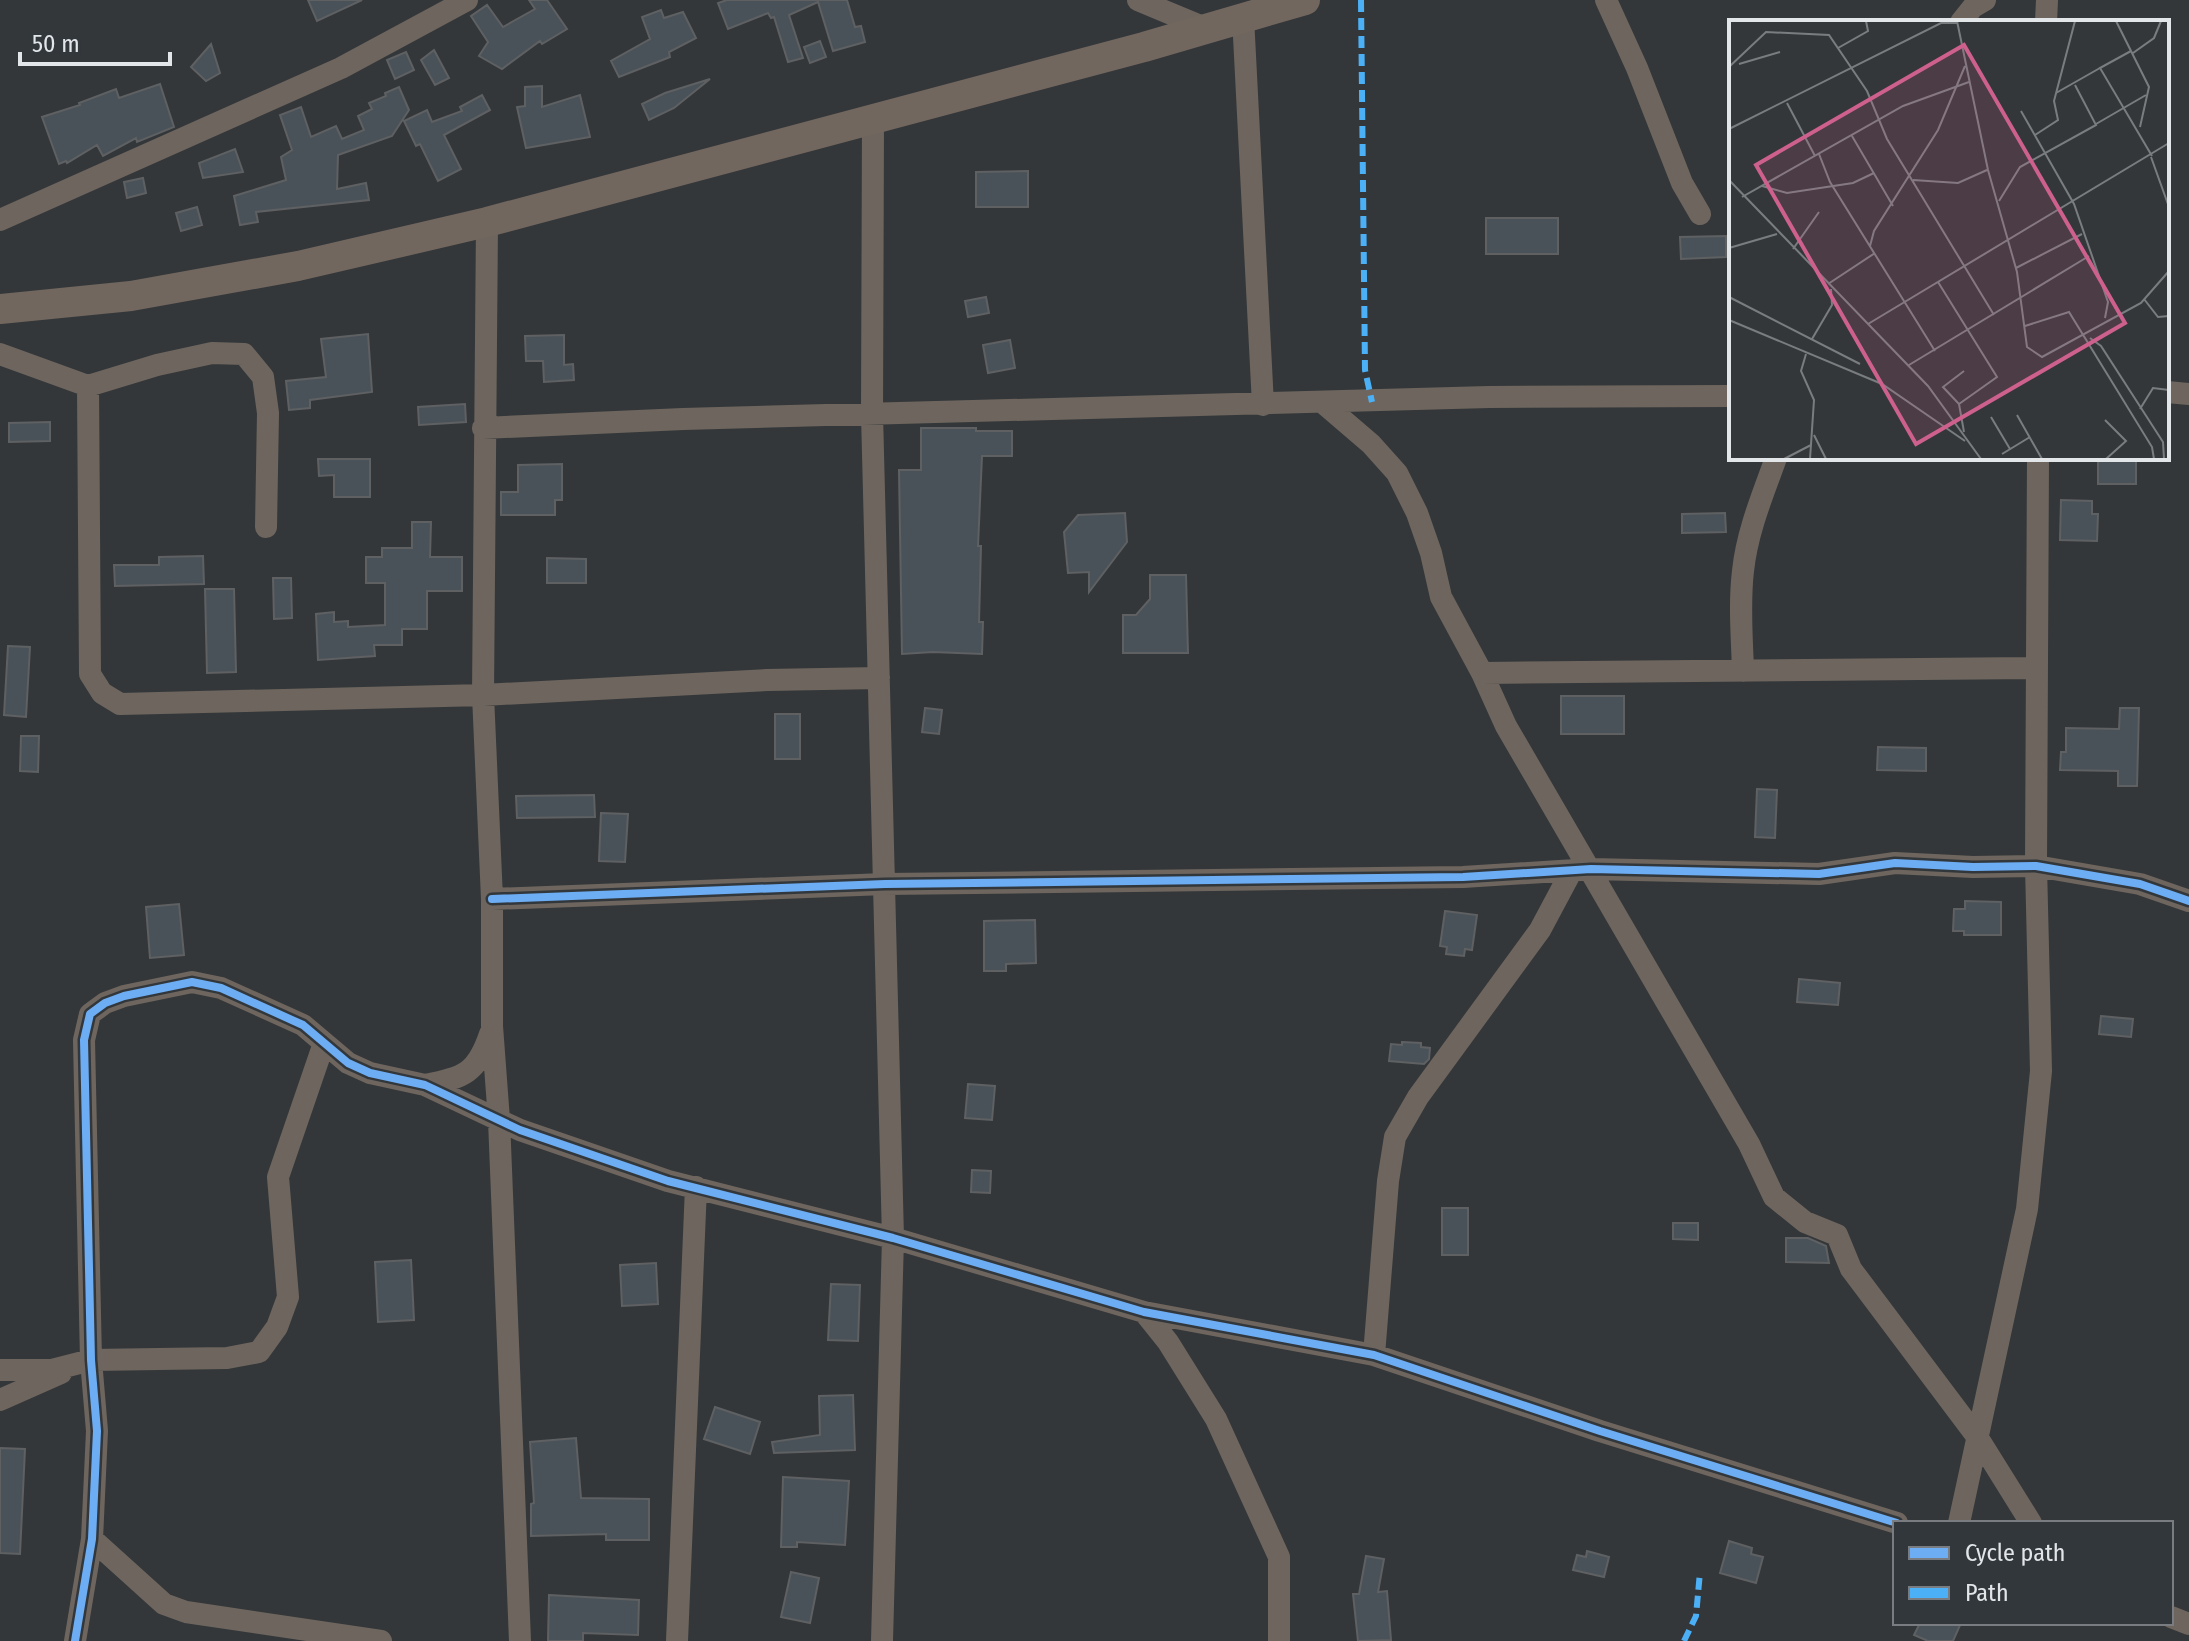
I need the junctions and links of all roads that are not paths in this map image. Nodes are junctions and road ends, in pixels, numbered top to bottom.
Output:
1 (467, 0) edge
2 (1138, 0) edge
3 (1305, 0) edge
4 (1606, 0) edge
5 (1985, 0) edge
6 (2047, 0) edge
7 (1243, 17) junction
8 (1963, 20) edge
9 (2046, 20) edge
10 (1205, 28) junction
11 (873, 120) junction
12 (1700, 214) dead end
13 (0, 220) edge
14 (487, 222) junction
15 (0, 309) edge
16 (0, 354) edge
17 (88, 386) junction
18 (2169, 392) edge
19 (2189, 394) edge
20 (1729, 396) edge
21 (1322, 402) junction
22 (1263, 405) junction
23 (872, 414) junction
24 (483, 428) junction
25 (1775, 460) edge
26 (2038, 460) edge
27 (266, 527) dead end
28 (2036, 668) junction
29 (1743, 671) junction
30 (1482, 673) junction
31 (879, 678) junction
32 (483, 695) junction
33 (2036, 866) junction
34 (1582, 870) junction
35 (885, 884) junction
36 (492, 899) junction
37 (2189, 901) edge
38 (492, 1026) junction
39 (324, 1043) junction
40 (425, 1085) junction
41 (499, 1120) junction
42 (696, 1187) junction
43 (893, 1238) junction
44 (1144, 1312) junction
45 (1374, 1355) junction
46 (91, 1360) junction
47 (0, 1370) edge
48 (0, 1400) edge
49 (1978, 1438) junction
50 (1959, 1521) edge
51 (2030, 1521) edge
52 (1893, 1522) edge
53 (92, 1539) junction
54 (75, 1641) edge
55 (381, 1641) edge
56 (520, 1641) edge
57 (677, 1641) edge
58 (882, 1641) edge
59 (1279, 1641) edge

1 - 13 street
2 - 10 street
3 - 7 main road
4 - 12 street
5 - 8 street
6 - 9 street
7 - 10 main road
7 - 22 street
10 - 11 main road
11 - 14 main road
11 - 23 street
14 - 15 main road
14 - 24 street
16 - 17 street
17 - 27 street
17 - 32 street
18 - 19 street
20 - 21 street
21 - 22 street
21 - 30 street
22 - 23 street
23 - 24 street
23 - 31 street
24 - 32 street
25 - 29 street
26 - 28 street
28 - 29 street
28 - 33 street
29 - 30 street
30 - 34 street
31 - 32 street
31 - 35 street
32 - 36 street
33 - 34 street
33 - 37 street
33 - 49 street
34 - 35 street
34 - 45 street
34 - 49 street
35 - 36 street
35 - 43 street
36 - 38 street
38 - 40 street
38 - 41 street
39 - 40 street
39 - 46 street
39 - 46 street
40 - 41 street
41 - 42 street
41 - 56 street
42 - 43 street
42 - 57 street
43 - 44 street
43 - 58 street
44 - 45 street
44 - 59 street
45 - 52 street
46 - 47 street
46 - 48 street
46 - 53 street
49 - 50 street
49 - 51 street
53 - 54 street
53 - 55 street

